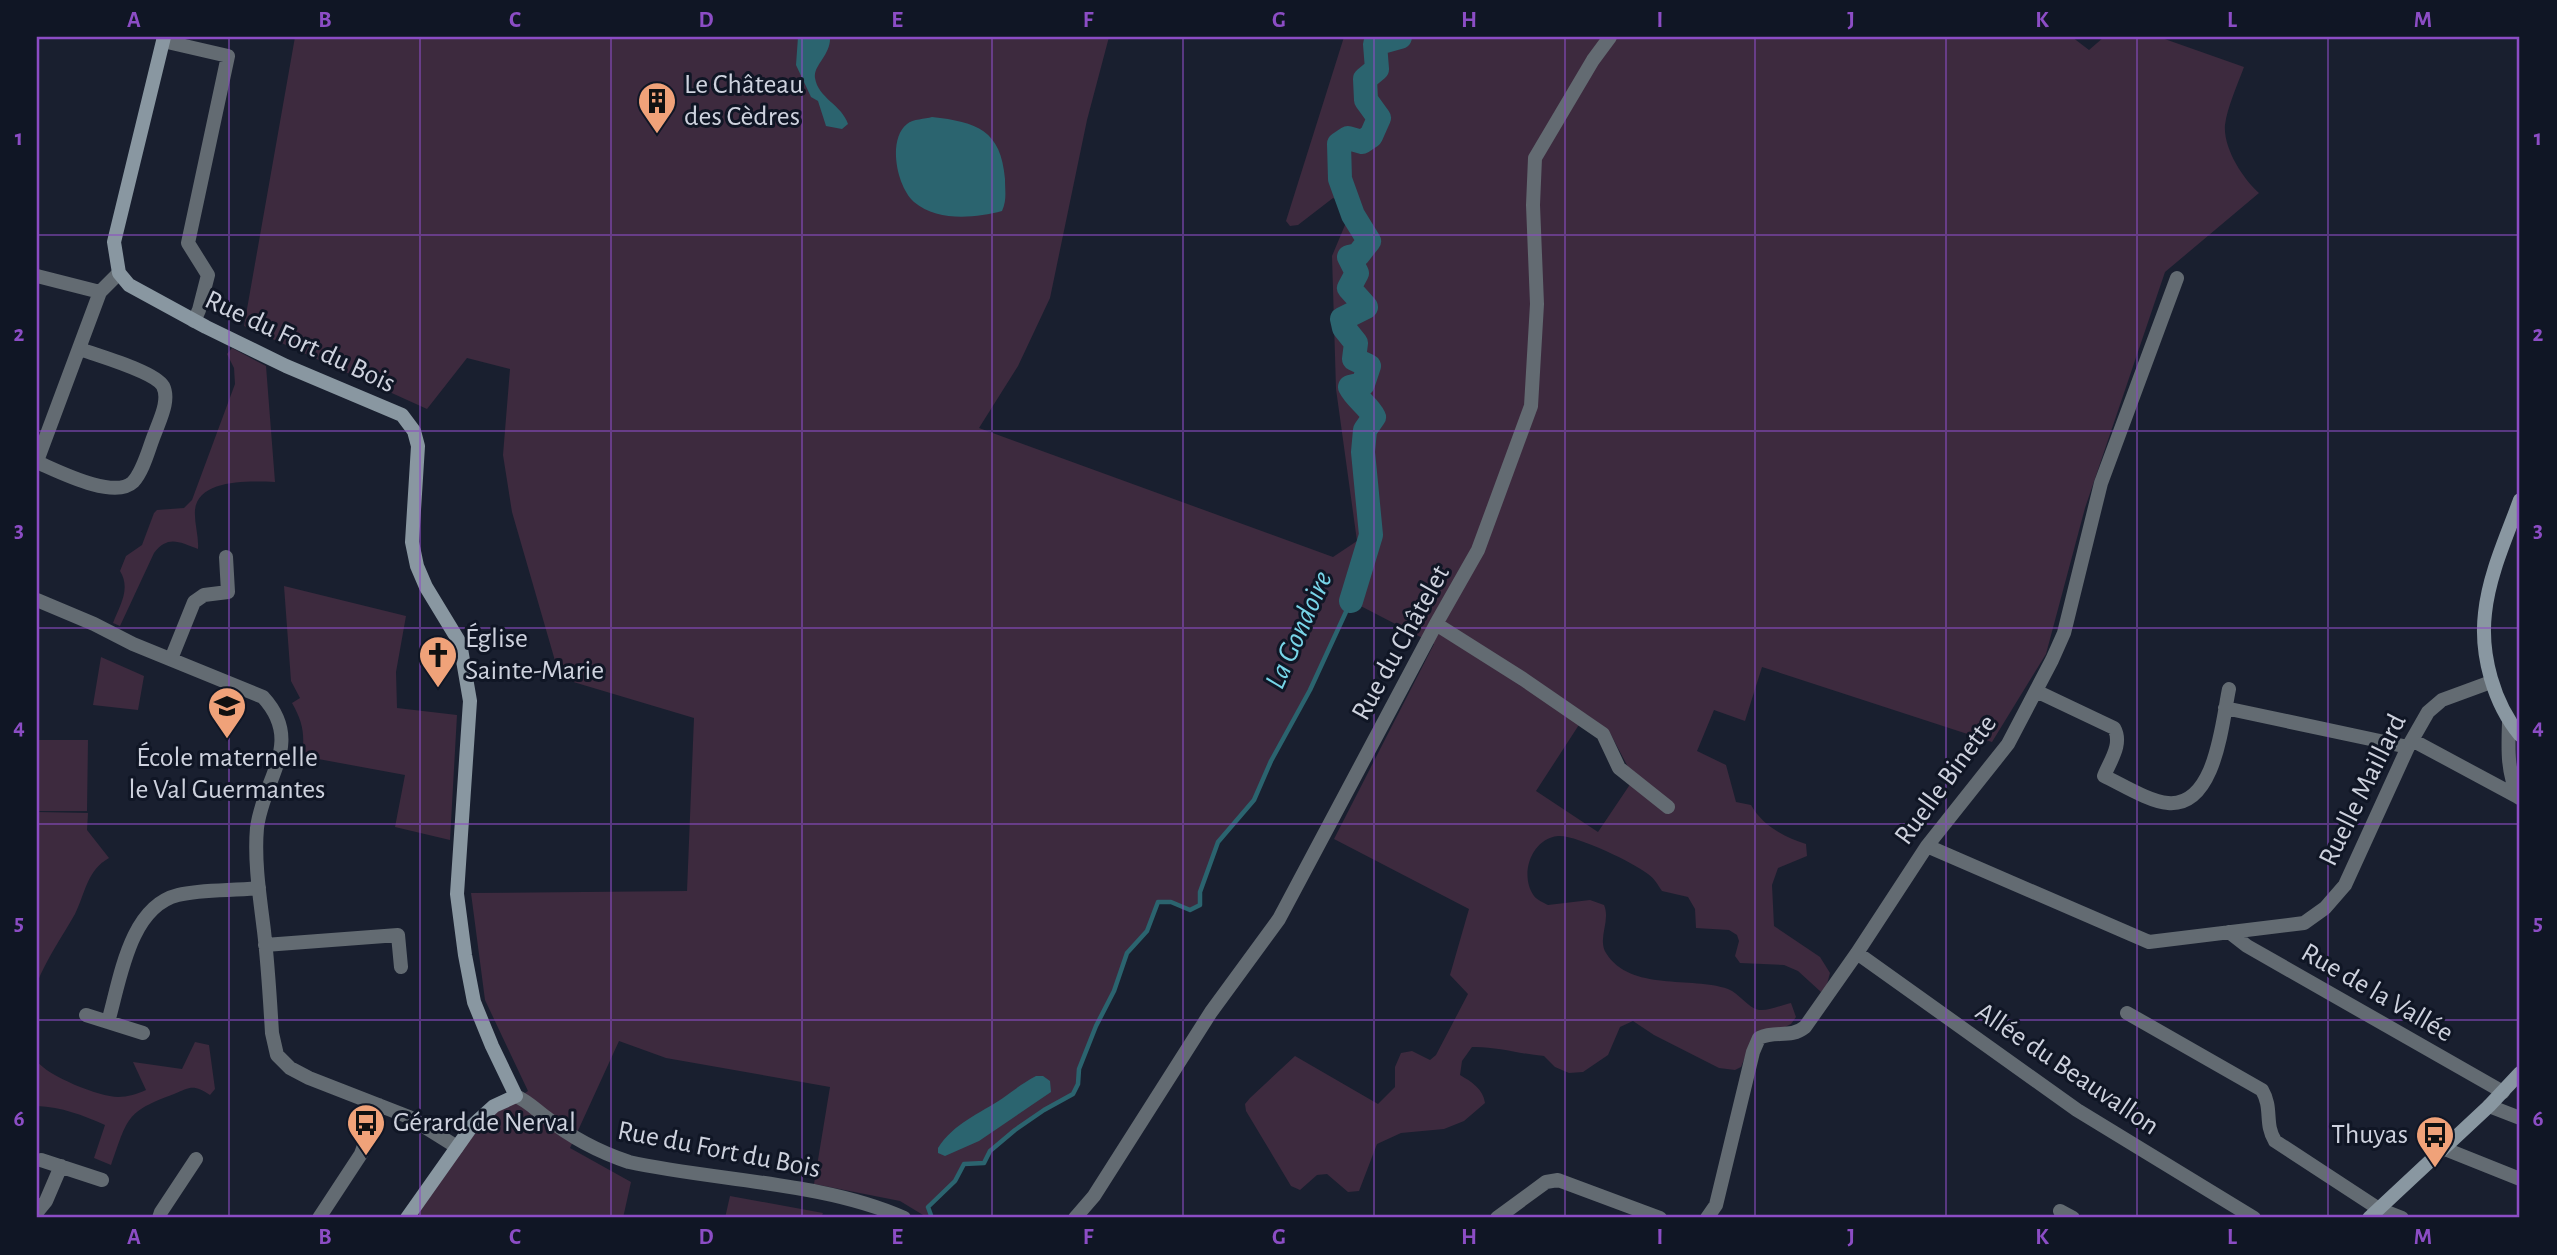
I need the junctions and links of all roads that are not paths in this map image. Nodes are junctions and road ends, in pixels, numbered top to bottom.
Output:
1 (1610, 37) edge
2 (163, 39) edge
3 (119, 273) junction
4 (37, 275) edge
5 (2177, 278) dead end
6 (100, 292) junction
7 (194, 321) junction
8 (80, 349) junction
9 (37, 462) edge
10 (2520, 500) edge
11 (226, 557) dead end
12 (37, 600) edge
13 (1436, 624) junction
14 (171, 660) junction
15 (2491, 682) junction
16 (2230, 689) dead end
17 (2036, 691) junction
18 (2225, 708) junction
19 (2509, 722) junction
20 (2520, 735) edge
21 (2410, 744) junction
22 (2519, 798) edge
23 (1668, 807) dead end
24 (1927, 846) junction
25 (259, 888) junction
26 (2229, 932) junction
27 (265, 945) junction
28 (1857, 953) junction
29 (401, 967) dead end
30 (2127, 1013) dead end
31 (86, 1015) dead end
32 (108, 1022) junction
33 (143, 1033) dead end
34 (2520, 1073) edge
35 (2503, 1093) junction
36 (516, 1096) junction
37 (379, 1105) junction
38 (2489, 1106) junction
39 (2520, 1118) edge
40 (457, 1147) junction
41 (2445, 1149) junction
42 (196, 1159) dead end
43 (41, 1160) dead end
44 (61, 1166) junction
45 (2520, 1179) edge
46 (102, 1180) dead end
47 (2060, 1211) dead end
48 (37, 1212) edge
49 (2374, 1214) edge
50 (159, 1218) edge
51 (319, 1218) edge
52 (407, 1218) edge
53 (904, 1218) edge
54 (1075, 1218) edge
55 (1497, 1218) edge
56 (1660, 1218) edge
57 (1707, 1218) edge
58 (2073, 1218) edge
59 (2254, 1218) edge
60 (2402, 1218) edge

1 - 13 street, Rue du Châtelet
2 - 3 street
2 - 7 street
3 - 6 street
3 - 7 street, Rue du Fort du Bois
4 - 6 street
5 - 17 street, Ruelle Binette
6 - 8 street
7 - 36 street, Rue du Fort du Bois
8 - 9 street
8 - 9 street
10 - 15 street
11 - 14 street
12 - 14 street
13 - 23 street
13 - 54 street, Rue du Châtelet
14 - 25 street
15 - 19 street
15 - 21 street, Ruelle Maillard
16 - 18 street
17 - 18 street
17 - 24 street, Ruelle Binette
18 - 21 street
19 - 20 street
19 - 22 street
21 - 22 street
21 - 26 street, Ruelle Maillard
24 - 26 street, Ruelle Maillard
24 - 28 street, Ruelle Binette
25 - 27 street
25 - 32 street
26 - 35 street, Rue de la Vallée
27 - 29 street
27 - 37 street
28 - 57 street, Ruelle Binette
28 - 59 street, Allée du Beauvallon
30 - 49 street
31 - 32 street
32 - 33 street
34 - 35 street
35 - 38 street
36 - 40 street
36 - 53 street, Rue du Fort du Bois
37 - 40 street
37 - 51 street
38 - 39 street
38 - 41 street
40 - 52 street
41 - 45 street
41 - 49 street
42 - 50 street
43 - 44 street
44 - 46 street
44 - 48 street
47 - 58 street
49 - 60 street
55 - 56 street

